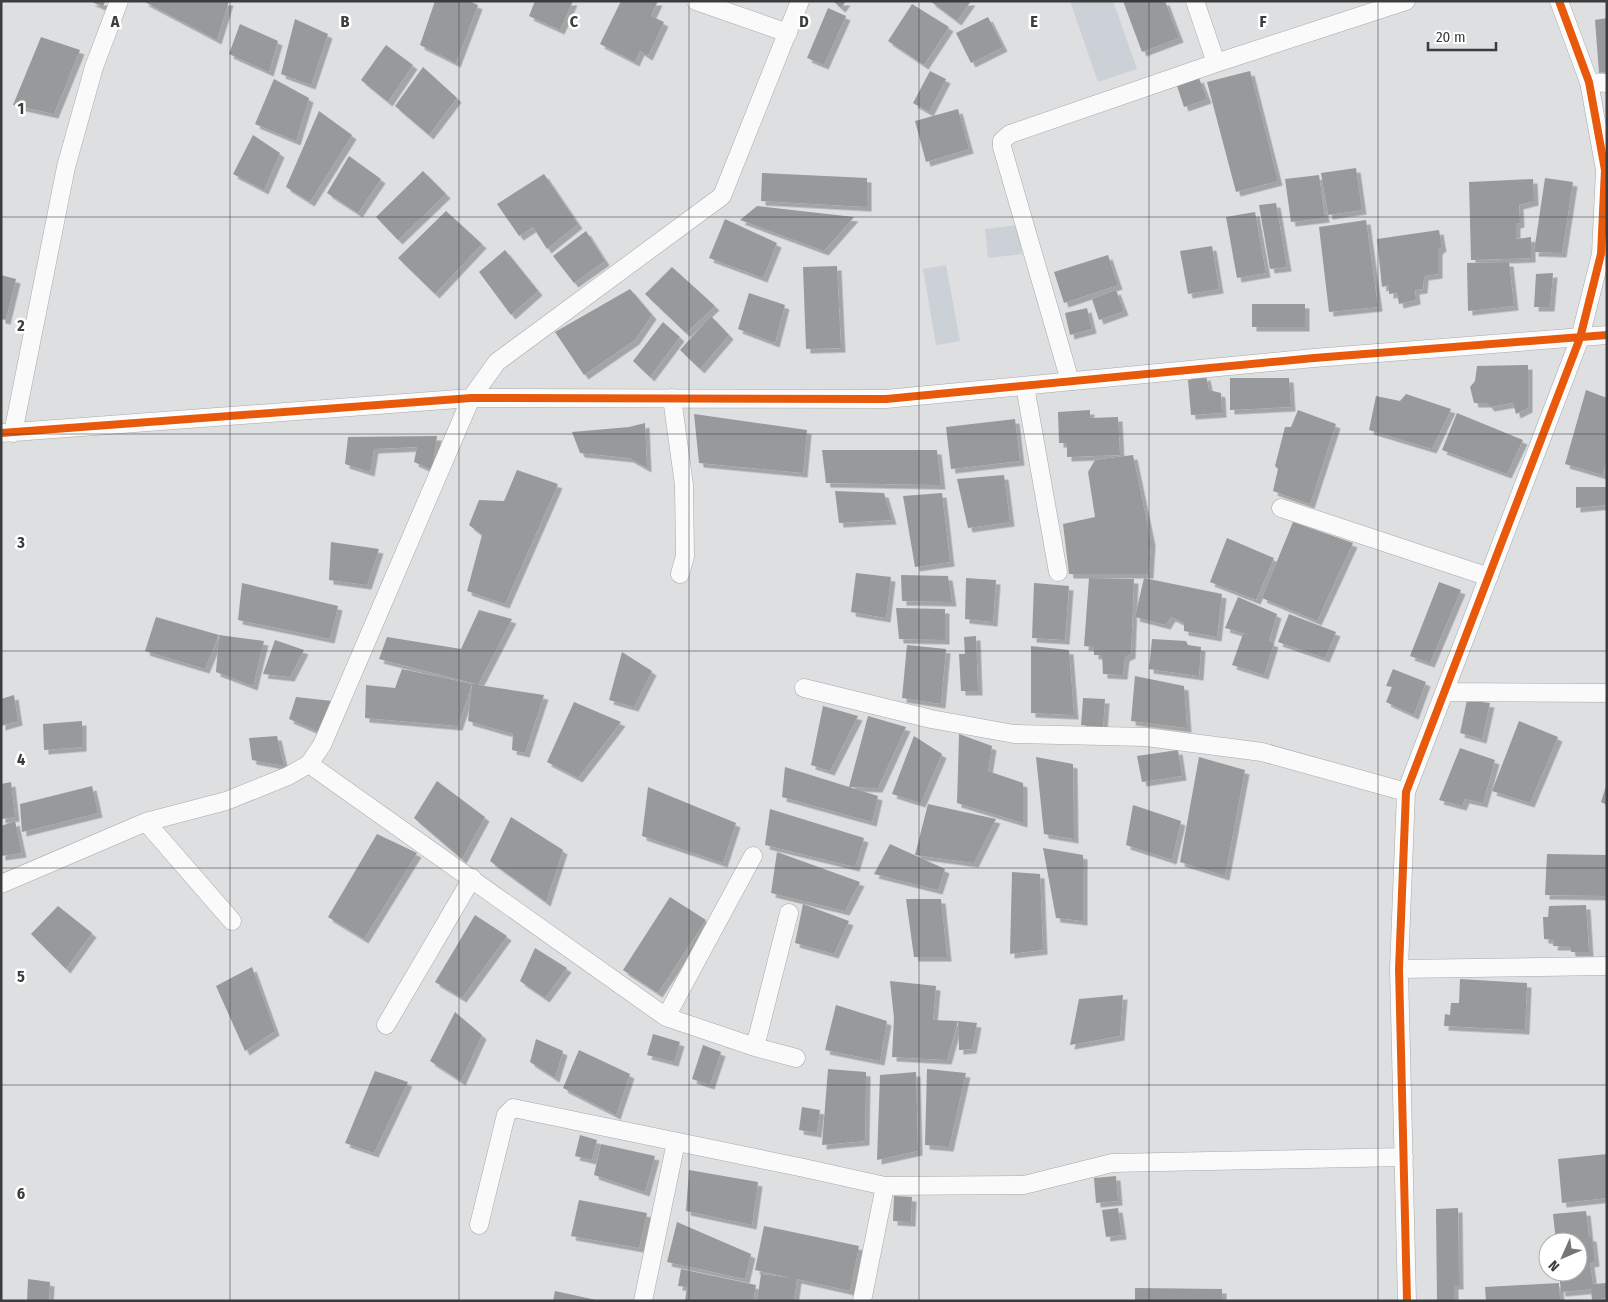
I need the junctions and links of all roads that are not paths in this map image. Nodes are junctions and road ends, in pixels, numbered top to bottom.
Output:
1 (119, 1) edge
2 (696, 1) edge
3 (800, 1) edge
4 (1195, 1) edge
5 (1406, 1) edge
6 (1559, 1) edge
7 (788, 33) junction
8 (1216, 63) junction
9 (1589, 82) junction
10 (1607, 83) edge
11 (1606, 170) edge
12 (1607, 335) edge
13 (1580, 338) junction
14 (1070, 381) junction
15 (1025, 386) junction
16 (471, 398) junction
17 (672, 398) junction
18 (7, 433) edge
19 (1281, 508) dead end
20 (1058, 572) dead end
21 (680, 574) dead end
22 (1489, 577) junction
23 (804, 688) dead end
24 (1445, 692) junction
25 (1607, 693) edge
26 (309, 764) junction
27 (1406, 792) junction
28 (146, 822) junction
29 (753, 856) dead end
30 (472, 878) junction
31 (1, 884) edge
32 (789, 913) dead end
33 (232, 921) dead end
34 (1607, 966) edge
35 (1399, 969) junction
36 (666, 1017) junction
37 (386, 1025) dead end
38 (754, 1047) junction
39 (796, 1058) dead end
40 (676, 1142) junction
41 (1404, 1157) junction
42 (885, 1186) junction
43 (480, 1225) dead end
44 (643, 1301) edge
45 (862, 1301) edge
46 (1407, 1301) edge

1 - 18 street
2 - 7 street
3 - 7 street
4 - 8 street
5 - 8 street
6 - 9 street
7 - 16 street
8 - 14 street
9 - 10 street
9 - 11 street
11 - 13 street
12 - 13 street
13 - 14 street
13 - 22 street
14 - 15 street
15 - 17 street
15 - 20 street
16 - 17 street
16 - 18 street
16 - 26 street
17 - 21 street
19 - 22 street
22 - 24 street
23 - 27 street
24 - 25 street
24 - 27 street
26 - 28 street
26 - 30 street
27 - 35 street
28 - 31 street
28 - 33 street
29 - 36 street
30 - 36 street
30 - 37 street
32 - 38 street
34 - 35 street
35 - 41 street
36 - 38 street
38 - 39 street
40 - 42 street
40 - 43 street
40 - 44 street
41 - 42 street
41 - 46 street
42 - 45 street

